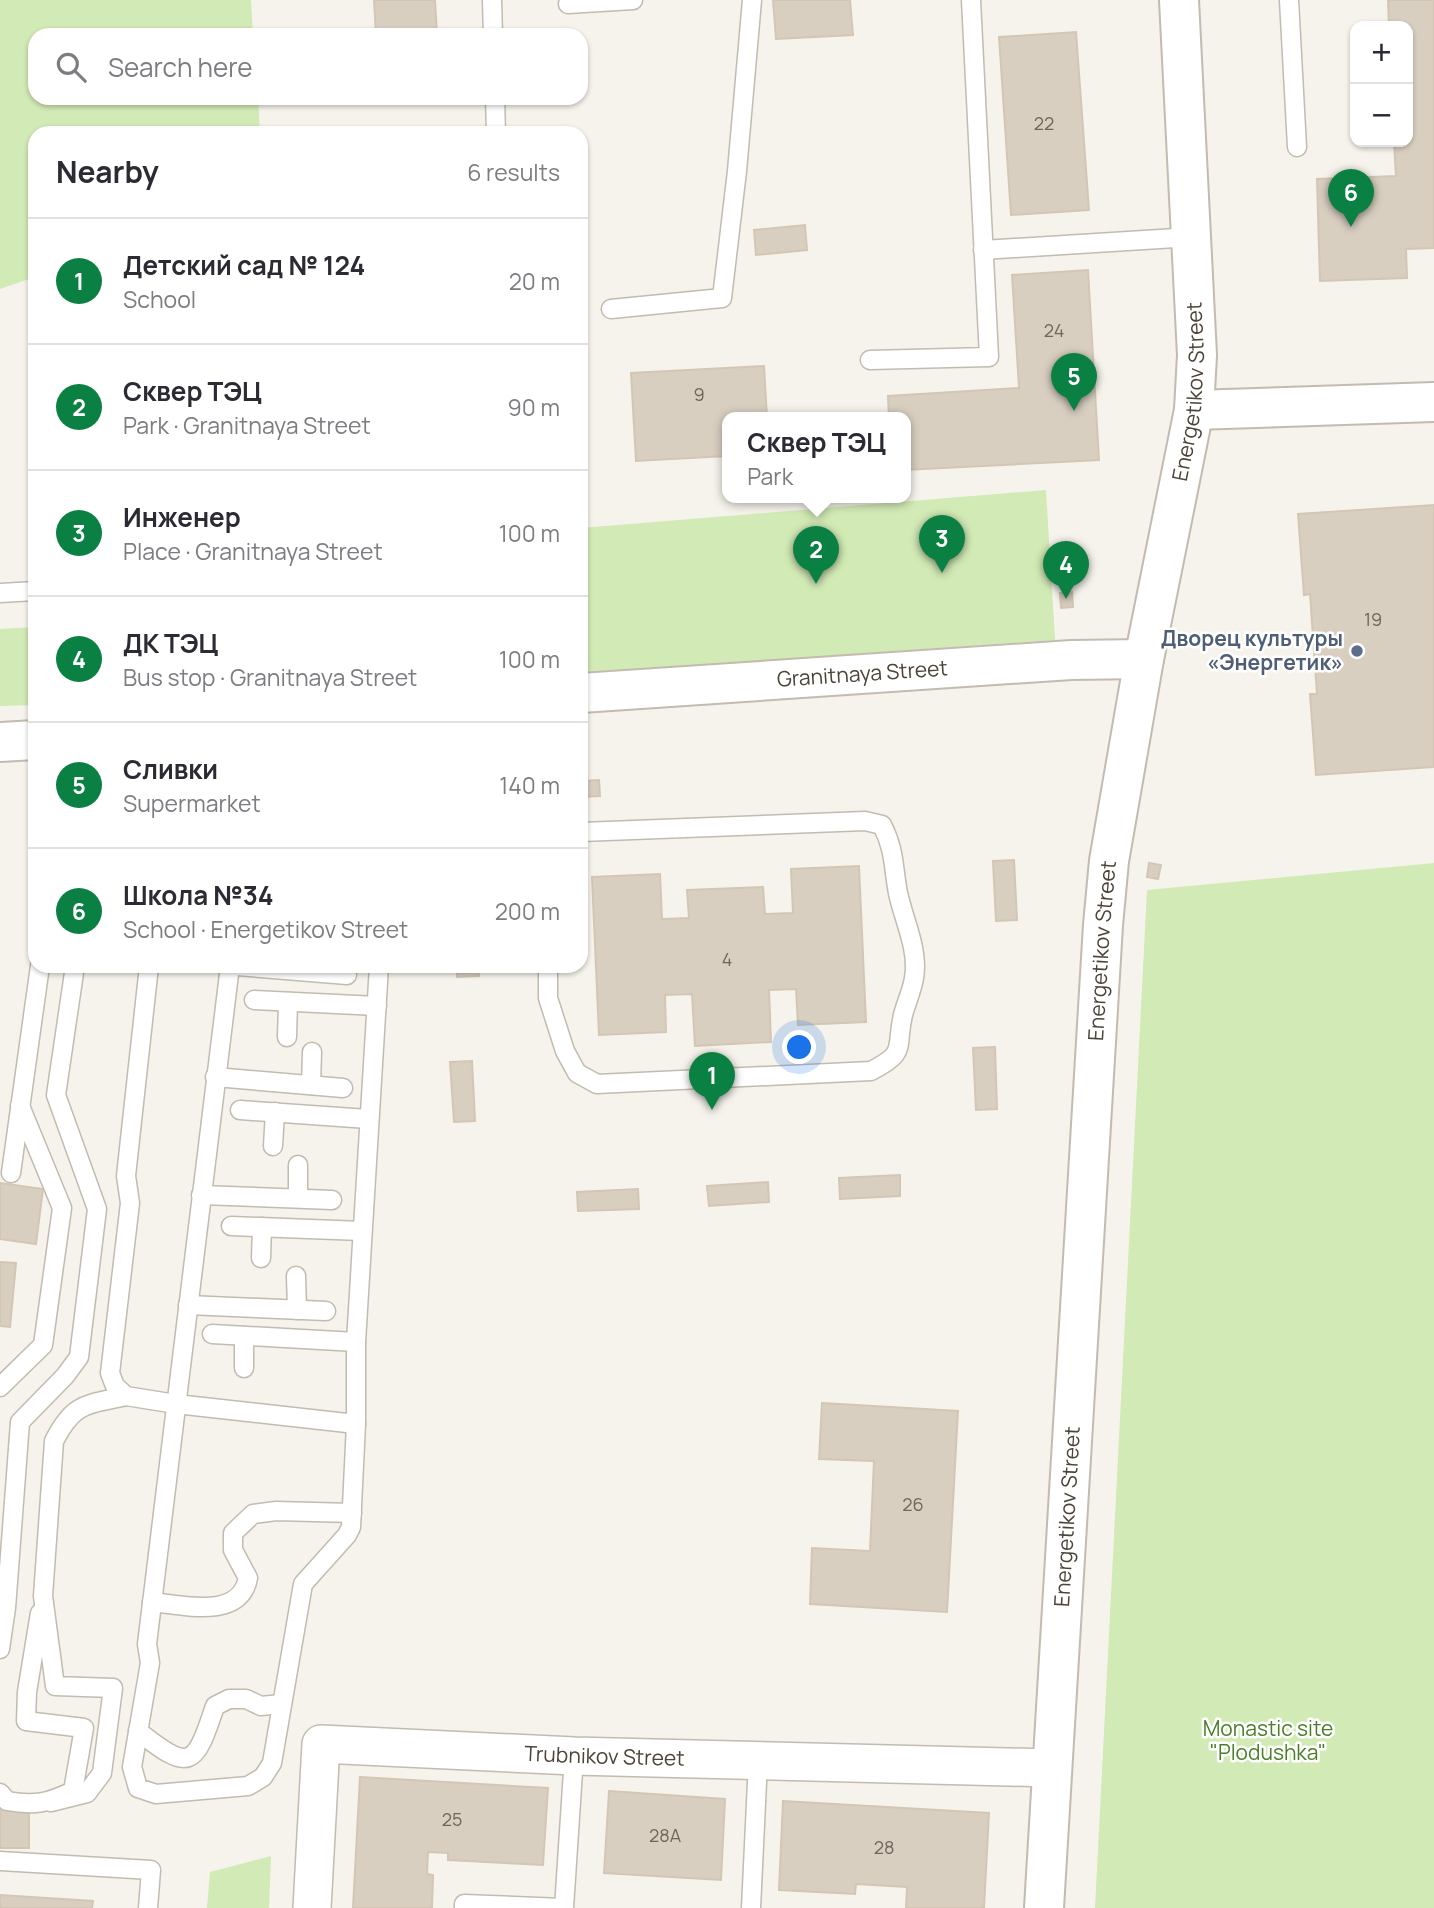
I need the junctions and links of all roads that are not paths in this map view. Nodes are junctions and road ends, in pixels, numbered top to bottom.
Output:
1 (492, 0) edge
2 (633, 0) edge
3 (752, 0) edge
4 (971, 0) edge
5 (1179, 0) edge
6 (1289, 0) edge
7 (568, 4) dead end
8 (493, 28) edge
9 (495, 105) edge
10 (496, 126) edge
11 (1297, 147) dead end
12 (1192, 237) junction
13 (983, 250) junction
14 (611, 309) dead end
15 (870, 360) dead end
16 (1434, 402) edge
17 (1194, 410) junction
18 (28, 591) edge
19 (0, 593) edge
20 (1144, 659) junction
21 (588, 693) edge
22 (28, 740) edge
23 (0, 741) edge
24 (588, 832) edge
25 (39, 973) edge
26 (74, 973) edge
27 (148, 973) edge
28 (229, 973) edge
29 (336, 973) edge
30 (379, 973) edge
31 (548, 973) edge
32 (347, 975) dead end
33 (254, 1000) dead end
34 (288, 1002) junction
35 (377, 1006) junction
36 (287, 1037) dead end
37 (312, 1052) dead end
38 (215, 1077) junction
39 (311, 1085) junction
40 (343, 1088) dead end
41 (20, 1106) junction
42 (240, 1110) dead end
43 (275, 1112) junction
44 (368, 1119) junction
45 (273, 1146) dead end
46 (298, 1165) dead end
47 (10, 1173) dead end
48 (201, 1195) junction
49 (298, 1198) junction
50 (332, 1200) dead end
51 (231, 1226) dead end
52 (262, 1227) junction
53 (362, 1231) junction
54 (261, 1258) dead end
55 (296, 1276) dead end
56 (188, 1305) junction
57 (296, 1310) junction
58 (326, 1311) dead end
59 (212, 1334) dead end
60 (244, 1336) junction
61 (356, 1342) junction
62 (244, 1368) dead end
63 (0, 1387) edge
64 (126, 1396) junction
65 (176, 1404) junction
66 (356, 1424) junction
67 (352, 1513) junction
68 (43, 1595) junction
69 (152, 1602) junction
70 (0, 1649) edge
71 (281, 1704) junction
72 (138, 1731) junction
73 (574, 1756) junction
74 (758, 1761) junction
75 (1052, 1768) junction
76 (0, 1793) edge
77 (51, 1802) junction
78 (0, 1861) edge
79 (148, 1908) edge
80 (312, 1908) edge
81 (464, 1908) edge
82 (564, 1908) edge
83 (751, 1908) edge
84 (1044, 1908) edge

1 - 8 lane
2 - 7 lane
3 - 14 lane
4 - 13 lane
5 - 12 street, Energetikov Street
6 - 11 lane
9 - 10 lane
12 - 13 lane
12 - 17 street, Energetikov Street
13 - 15 lane
16 - 17 street
17 - 20 street, Energetikov Street
18 - 19 lane
20 - 21 street, Granitnaya Street
20 - 75 street, Energetikov Street
22 - 23 street
24 - 31 lane
25 - 41 lane
26 - 70 lane
27 - 64 lane
28 - 38 lane
29 - 32 lane
30 - 35 lane
33 - 34 lane
34 - 35 lane
34 - 36 lane
35 - 44 lane
37 - 39 lane
38 - 39 lane
38 - 48 lane
39 - 40 lane
41 - 47 lane
41 - 63 lane
42 - 43 lane
43 - 44 lane
43 - 45 lane
44 - 53 lane
46 - 49 lane
48 - 49 lane
48 - 56 lane
49 - 50 lane
51 - 52 lane
52 - 53 lane
52 - 54 lane
53 - 61 lane
55 - 57 lane
56 - 57 lane
56 - 65 lane
57 - 58 lane
59 - 60 lane
60 - 61 lane
60 - 62 lane
61 - 66 lane
64 - 65 lane
64 - 68 lane
65 - 66 lane
65 - 69 lane
66 - 67 lane
67 - 69 lane
67 - 71 lane
68 - 77 lane
68 - 77 lane
69 - 72 lane
71 - 72 lane
71 - 72 lane
73 - 74 street, Trubnikov Street
73 - 80 street, Trubnikov Street
73 - 82 lane
74 - 75 street, Trubnikov Street
74 - 83 lane
75 - 84 street, Energetikov Street
76 - 77 lane
78 - 79 lane
81 - 82 lane

